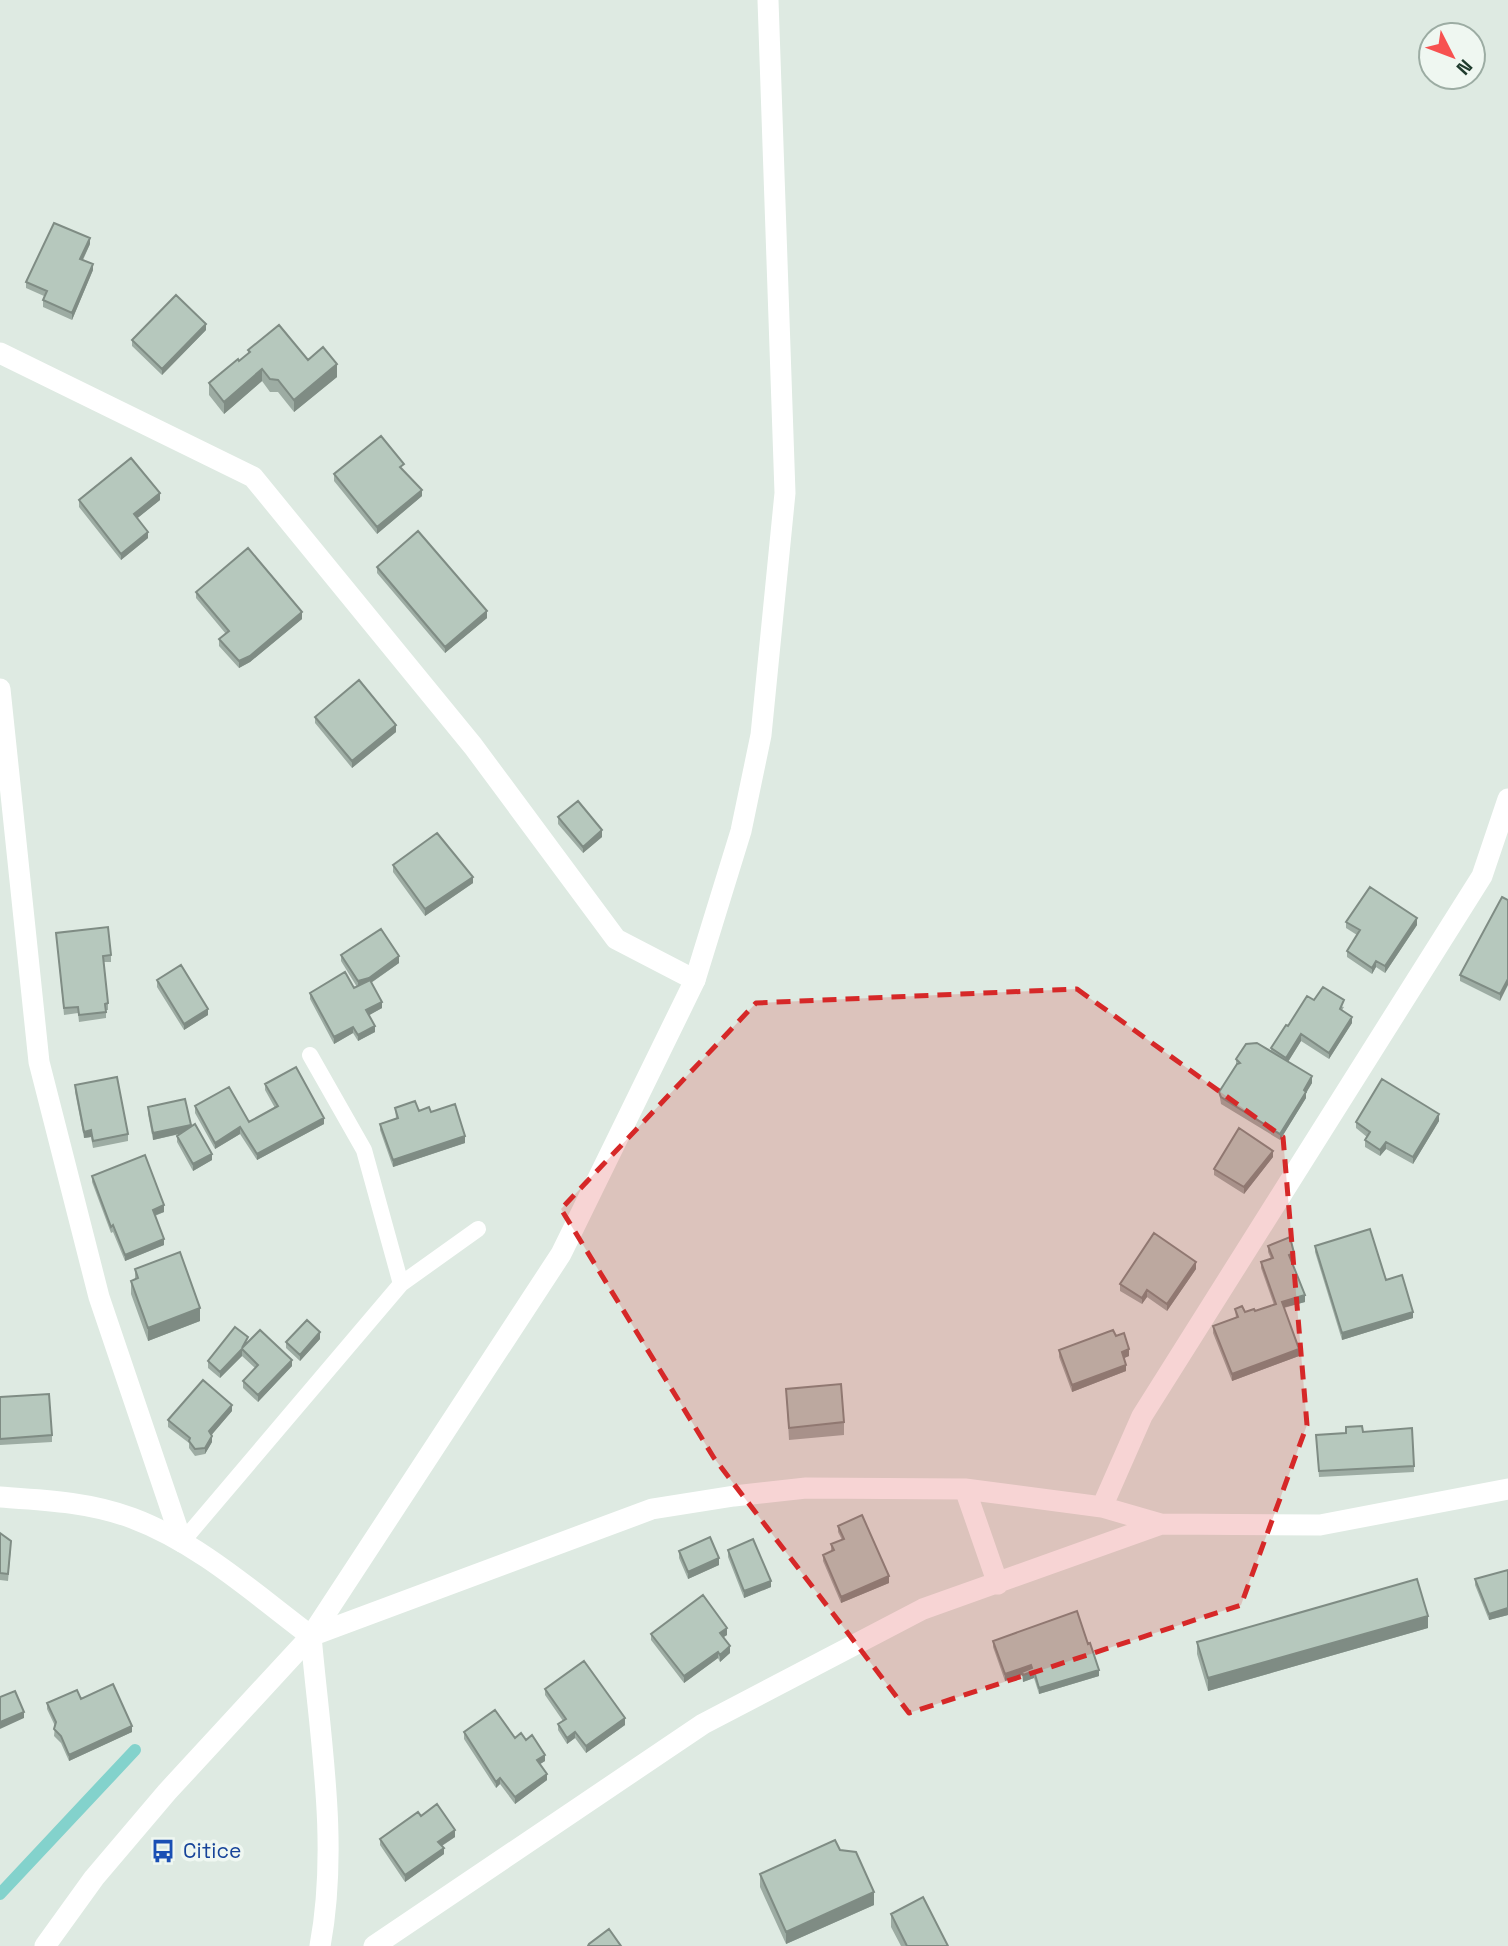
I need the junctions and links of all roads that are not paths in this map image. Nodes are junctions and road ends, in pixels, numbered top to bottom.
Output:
1 (768, 0) edge
2 (0, 353) edge
3 (0, 689) edge
4 (1508, 799) edge
5 (695, 981) junction
6 (310, 1055) dead end
7 (478, 1229) dead end
8 (401, 1284) junction
9 (965, 1489) junction
10 (1508, 1489) edge
11 (0, 1497) edge
12 (1102, 1507) junction
13 (1161, 1524) junction
14 (182, 1542) junction
15 (998, 1584) junction
16 (311, 1636) junction
17 (46, 1946) edge
18 (320, 1946) edge
19 (374, 1946) edge

1 - 5 street
2 - 5 street
3 - 14 street
4 - 12 street
5 - 16 street
6 - 8 lane
7 - 8 lane
8 - 14 lane
9 - 12 street
9 - 15 street
9 - 16 street
10 - 13 street
11 - 14 street
12 - 13 street
13 - 15 street
14 - 16 street
15 - 19 street
16 - 17 street
16 - 18 street

